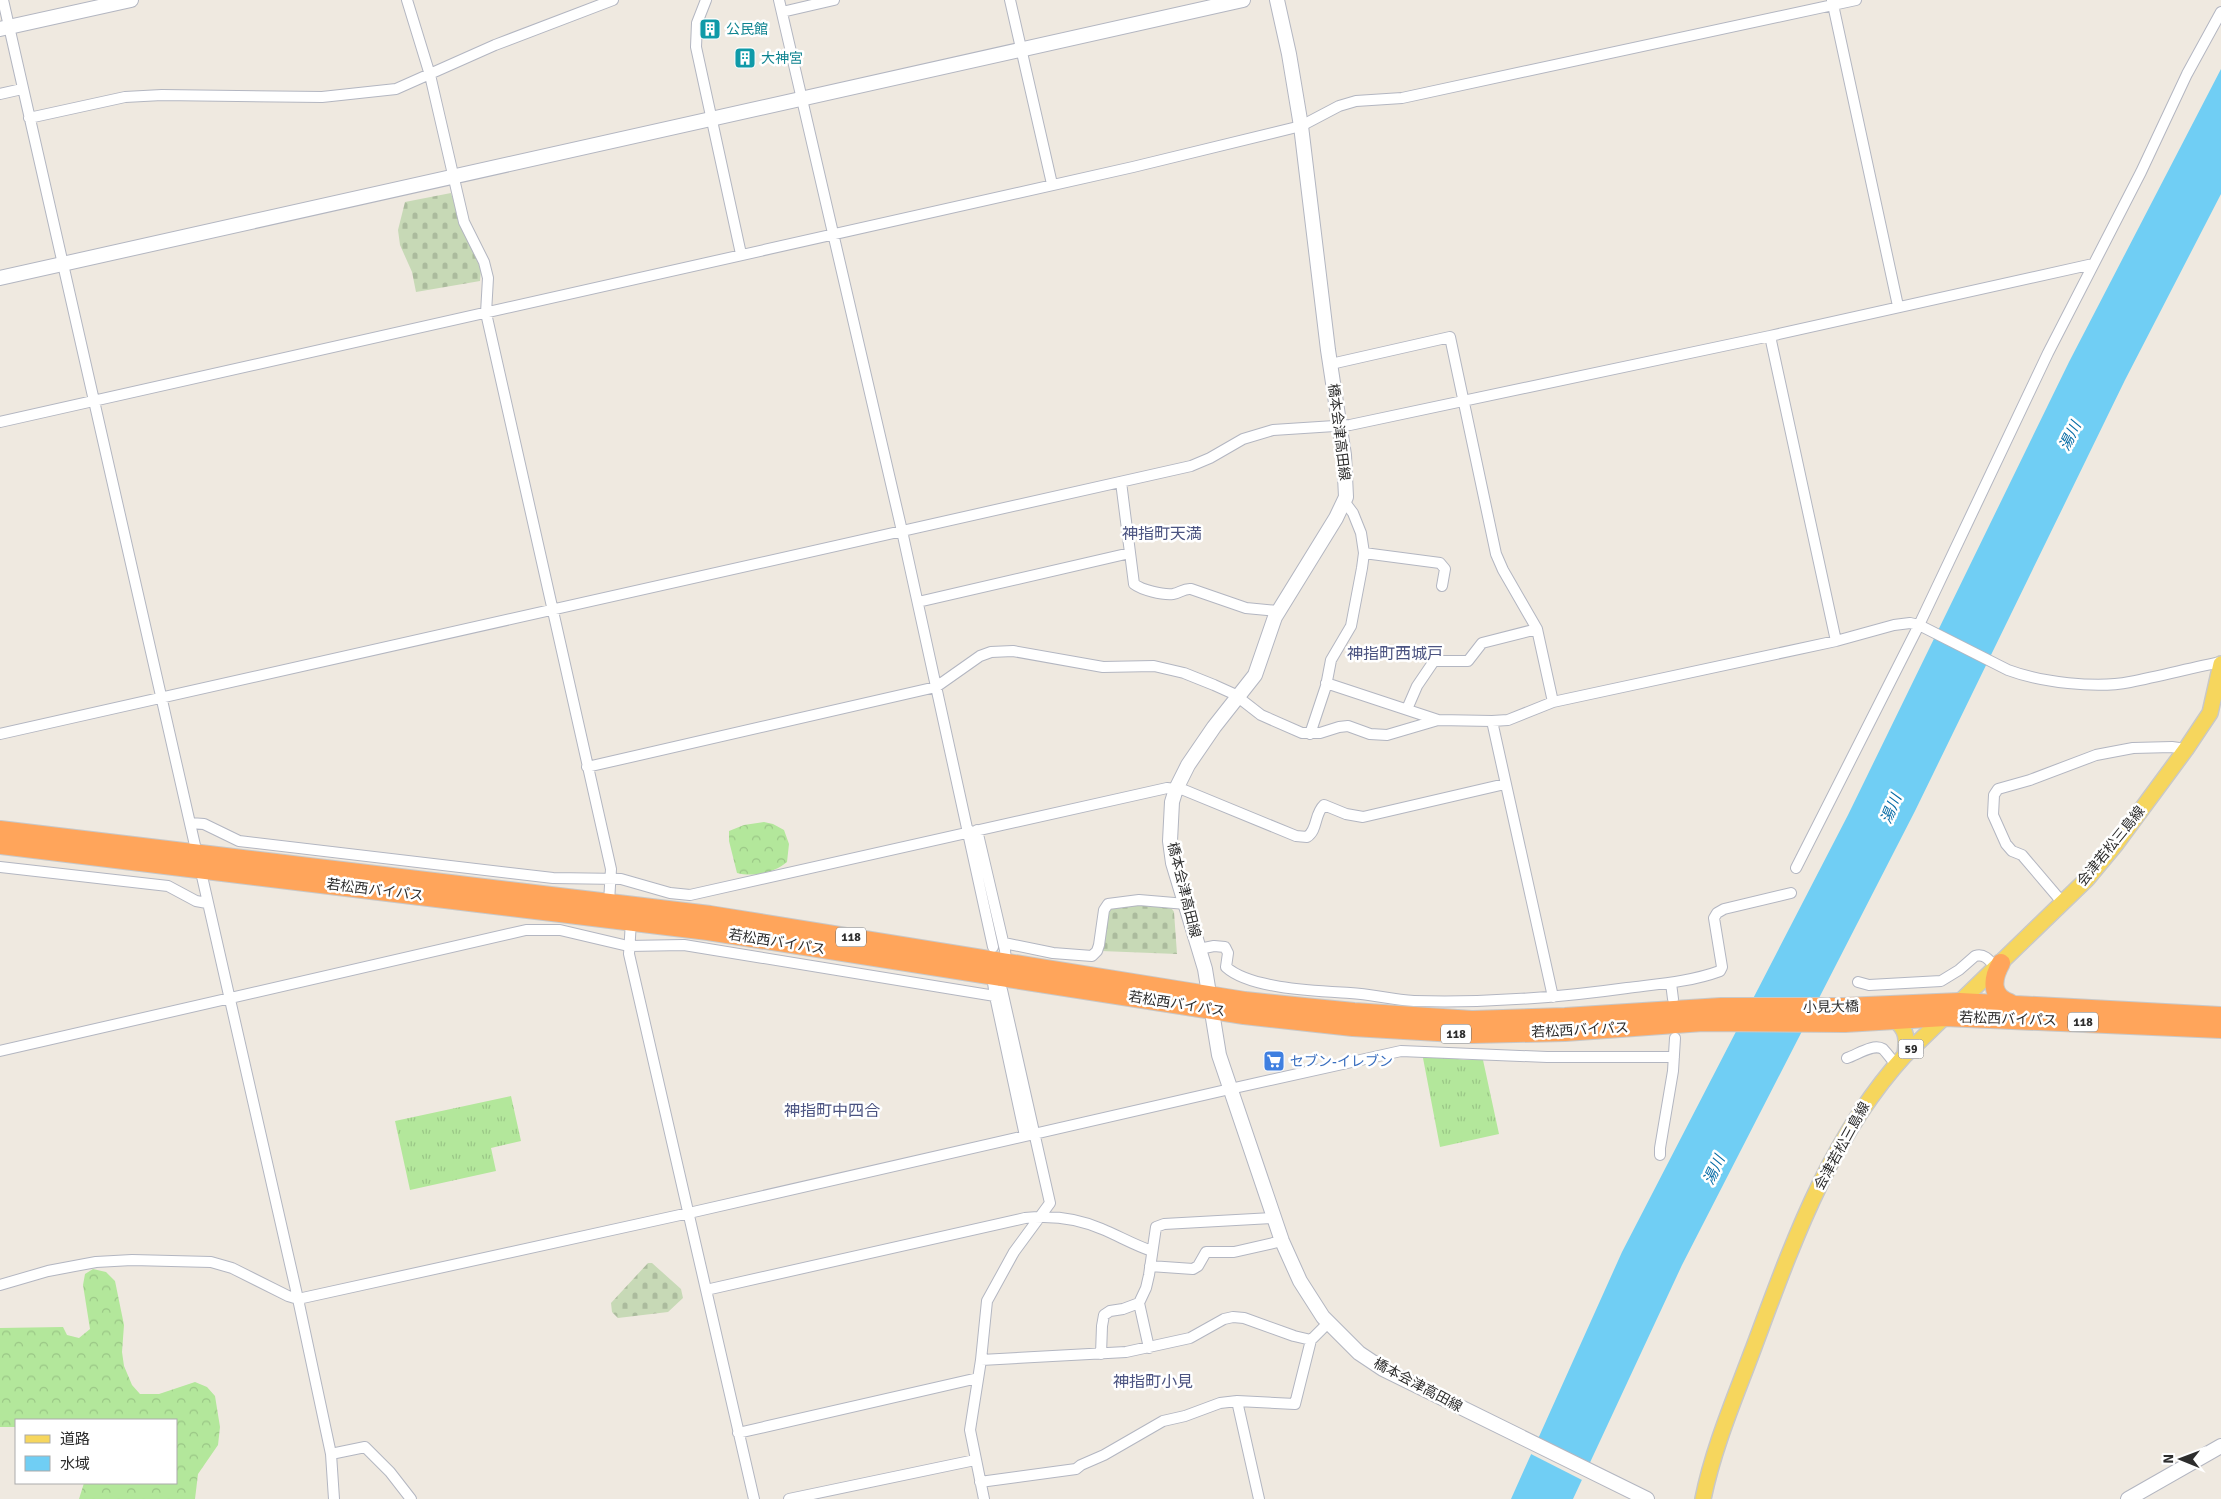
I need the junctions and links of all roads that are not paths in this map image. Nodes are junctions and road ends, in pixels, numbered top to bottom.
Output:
1 (3, 0) edge
2 (131, 0) edge
3 (408, 0) edge
4 (614, 0) edge
5 (706, 0) edge
6 (779, 0) edge
7 (834, 0) edge
8 (1010, 0) edge
9 (1243, 0) edge
10 (1277, 0) edge
11 (1856, 0) edge
12 (1832, 2) edge
13 (782, 12) junction
14 (2221, 12) edge
15 (5, 28) edge
16 (1022, 50) junction
17 (430, 75) junction
18 (22, 89) junction
19 (0, 94) edge
20 (803, 99) junction
21 (29, 118) junction
22 (711, 119) junction
23 (1301, 126) junction
24 (454, 177) junction
25 (1052, 184) junction
26 (834, 233) junction
27 (741, 254) junction
28 (62, 264) junction
29 (2093, 264) junction
30 (0, 278) edge
31 (1898, 306) junction
32 (486, 313) junction
33 (1770, 336) junction
34 (1330, 364) junction
35 (1464, 400) junction
36 (94, 401) junction
37 (0, 422) edge
38 (1339, 425) junction
39 (1121, 482) junction
40 (1344, 501) junction
41 (902, 531) junction
42 (1130, 553) junction
43 (1364, 553) junction
44 (1442, 586) dead end
45 (918, 602) junction
46 (552, 610) junction
47 (1278, 611) junction
48 (1919, 625) junction
49 (1537, 629) junction
50 (1836, 641) junction
51 (2221, 663) edge
52 (1326, 683) junction
53 (936, 687) junction
54 (162, 698) junction
55 (1239, 698) junction
56 (1553, 702) junction
57 (1407, 709) junction
58 (2215, 713) edge
59 (1438, 720) junction
60 (1492, 721) junction
61 (0, 734) edge
62 (1310, 734) junction
63 (2186, 748) junction
64 (588, 767) junction
65 (1505, 784) junction
66 (1176, 789) junction
67 (190, 823) junction
68 (0, 830) edge
69 (972, 831) junction
70 (0, 845) edge
71 (197, 860) junction
72 (0, 867) edge
73 (1796, 868) dead end
74 (612, 878) junction
75 (1791, 893) dead end
76 (609, 902) junction
77 (2062, 902) junction
78 (207, 903) junction
79 (1186, 904) junction
80 (631, 921) junction
81 (1004, 943) junction
82 (628, 946) junction
83 (993, 947) dead end
84 (1199, 949) junction
85 (1006, 963) junction
86 (1999, 965) junction
87 (1858, 982) dead end
88 (1671, 983) junction
89 (997, 987) junction
90 (1553, 997) junction
91 (229, 998) junction
92 (1674, 999) dead end
93 (1960, 1002) junction
94 (1210, 1003) junction
95 (2010, 1003) junction
96 (1703, 1015) joint
97 (1844, 1015) junction
98 (2221, 1016) edge
99 (1945, 1017) junction
100 (1894, 1020) junction
101 (2221, 1029) edge
102 (1675, 1038) dead end
103 (0, 1050) edge
104 (1674, 1057) junction
105 (1847, 1058) dead end
106 (1901, 1060) junction
107 (1230, 1089) junction
108 (1031, 1134) junction
109 (1660, 1155) dead end
110 (689, 1213) junction
111 (1042, 1216) junction
112 (1274, 1218) junction
113 (1282, 1241) junction
114 (1152, 1251) junction
115 (1150, 1266) junction
116 (0, 1285) edge
117 (706, 1290) junction
118 (298, 1299) junction
119 (1139, 1303) junction
120 (1328, 1323) junction
121 (1311, 1340) junction
122 (1150, 1348) junction
123 (1101, 1354) junction
124 (981, 1360) junction
125 (978, 1378) junction
126 (1237, 1401) junction
127 (738, 1433) junction
128 (2221, 1446) edge
129 (331, 1454) junction
130 (975, 1460) junction
131 (980, 1482) junction
132 (334, 1499) edge
133 (411, 1499) edge
134 (754, 1499) edge
135 (789, 1499) edge
136 (984, 1499) edge
137 (1259, 1499) edge
138 (1647, 1499) edge
139 (1702, 1499) edge
140 (2128, 1499) edge

1 - 15 street
2 - 15 main road
3 - 17 street
4 - 17 street
5 - 22 street
6 - 13 street
7 - 13 street
8 - 16 street
9 - 16 main road
10 - 23 main road, 橋本会津高田線
11 - 12 street
12 - 23 street
12 - 31 street
13 - 20 street
14 - 29 street
15 - 18 street
16 - 20 main road
16 - 25 street
17 - 21 street
17 - 24 street
18 - 19 street
18 - 21 street
20 - 22 main road
20 - 26 street
21 - 28 street
22 - 24 main road
22 - 27 street
23 - 25 street
23 - 34 main road, 橋本会津高田線
24 - 28 main road
24 - 32 street
25 - 26 street
26 - 27 street
26 - 41 street
27 - 32 street
28 - 30 main road
28 - 36 street
29 - 31 street
29 - 48 street
31 - 33 street
32 - 36 street
32 - 46 street
33 - 35 street
33 - 50 street
34 - 35 street
34 - 38 main road, 橋本会津高田線
35 - 38 street
35 - 49 street
36 - 37 street
36 - 54 street
38 - 39 street
38 - 40 main road, 橋本会津高田線
39 - 41 street
39 - 42 street
40 - 43 street
40 - 47 main road, 橋本会津高田線
41 - 45 street
41 - 46 street
42 - 45 street
42 - 47 street
43 - 44 street
43 - 52 street
45 - 53 street
46 - 54 street
46 - 64 street
47 - 55 main road, 橋本会津高田線
48 - 50 street
48 - 51 street
48 - 73 street
49 - 56 street
49 - 57 street
50 - 56 street
51 - 58 main road, 会津若松三島線 / 59
52 - 57 street
52 - 62 street
53 - 55 street
53 - 64 street
53 - 69 street
54 - 61 street
54 - 67 street
55 - 62 street
55 - 66 main road, 橋本会津高田線
56 - 60 street
57 - 59 street
58 - 63 main road, 会津若松三島線 / 59
59 - 60 street
59 - 62 street
60 - 65 street
63 - 77 main road, 会津若松三島線 / 59
63 - 77 street
64 - 74 street
65 - 66 street
65 - 90 street
66 - 69 street
66 - 79 main road, 橋本会津高田線
67 - 71 street
67 - 74 street
68 - 71 highway, 若松西バイパス / 118
69 - 74 street
69 - 81 street
69 - 83 street
70 - 71 highway, 若松西バイパス / 118
71 - 76 highway, 若松西バイパス / 118
71 - 78 street
71 - 80 highway, 若松西バイパス / 118
72 - 78 street
74 - 76 street
75 - 88 street
76 - 85 highway, 若松西バイパス / 118
77 - 86 main road, 会津若松三島線 / 59
78 - 91 street
79 - 81 street
79 - 84 main road, 橋本会津高田線
80 - 82 street
80 - 89 highway, 若松西バイパス / 118
81 - 85 street
82 - 89 street
82 - 91 street
82 - 110 street
84 - 90 street
84 - 94 main road, 橋本会津高田線
85 - 94 highway, 若松西バイパス / 118
86 - 87 street
86 - 93 main road, 会津若松三島線 / 59
86 - 95 highway
88 - 90 street
88 - 92 street
89 - 94 highway, 若松西バイパス / 118
89 - 108 street
91 - 103 street
91 - 118 street
93 - 95 highway, 若松西バイパス / 118
93 - 97 highway, 小見大橋 / 118
93 - 99 main road, 会津若松三島線 / 59
94 - 96 highway, 若松西バイパス / 118
94 - 107 main road, 橋本会津高田線
95 - 98 highway, 若松西バイパス / 118
96 - 97 highway, 小見大橋 / 118
97 - 100 highway, 小見大橋 / 118
99 - 100 highway, 小見大橋 / 118
99 - 101 highway, 若松西バイパス / 118
99 - 106 main road, 会津若松三島線 / 59
100 - 106 main road
102 - 104 street
104 - 107 street
104 - 109 street
105 - 106 street
106 - 139 main road, 会津若松三島線 / 59
107 - 108 street
107 - 112 main road, 橋本会津高田線
108 - 110 street
108 - 111 street
110 - 117 street
110 - 118 street
111 - 114 street
111 - 117 street
111 - 124 street
112 - 113 main road, 橋本会津高田線
112 - 114 street
113 - 115 street
113 - 120 main road, 橋本会津高田線
114 - 115 street
115 - 119 street
116 - 118 street
117 - 127 street
118 - 129 street
119 - 122 street
119 - 123 street
120 - 121 street
120 - 138 main road, 橋本会津高田線
121 - 122 street
121 - 126 street
122 - 123 street
123 - 124 street
124 - 125 street
125 - 127 street
125 - 130 street
126 - 131 street
126 - 137 street
127 - 134 street
128 - 140 main road
129 - 132 street
129 - 133 street
130 - 131 street
130 - 135 street
131 - 136 street

